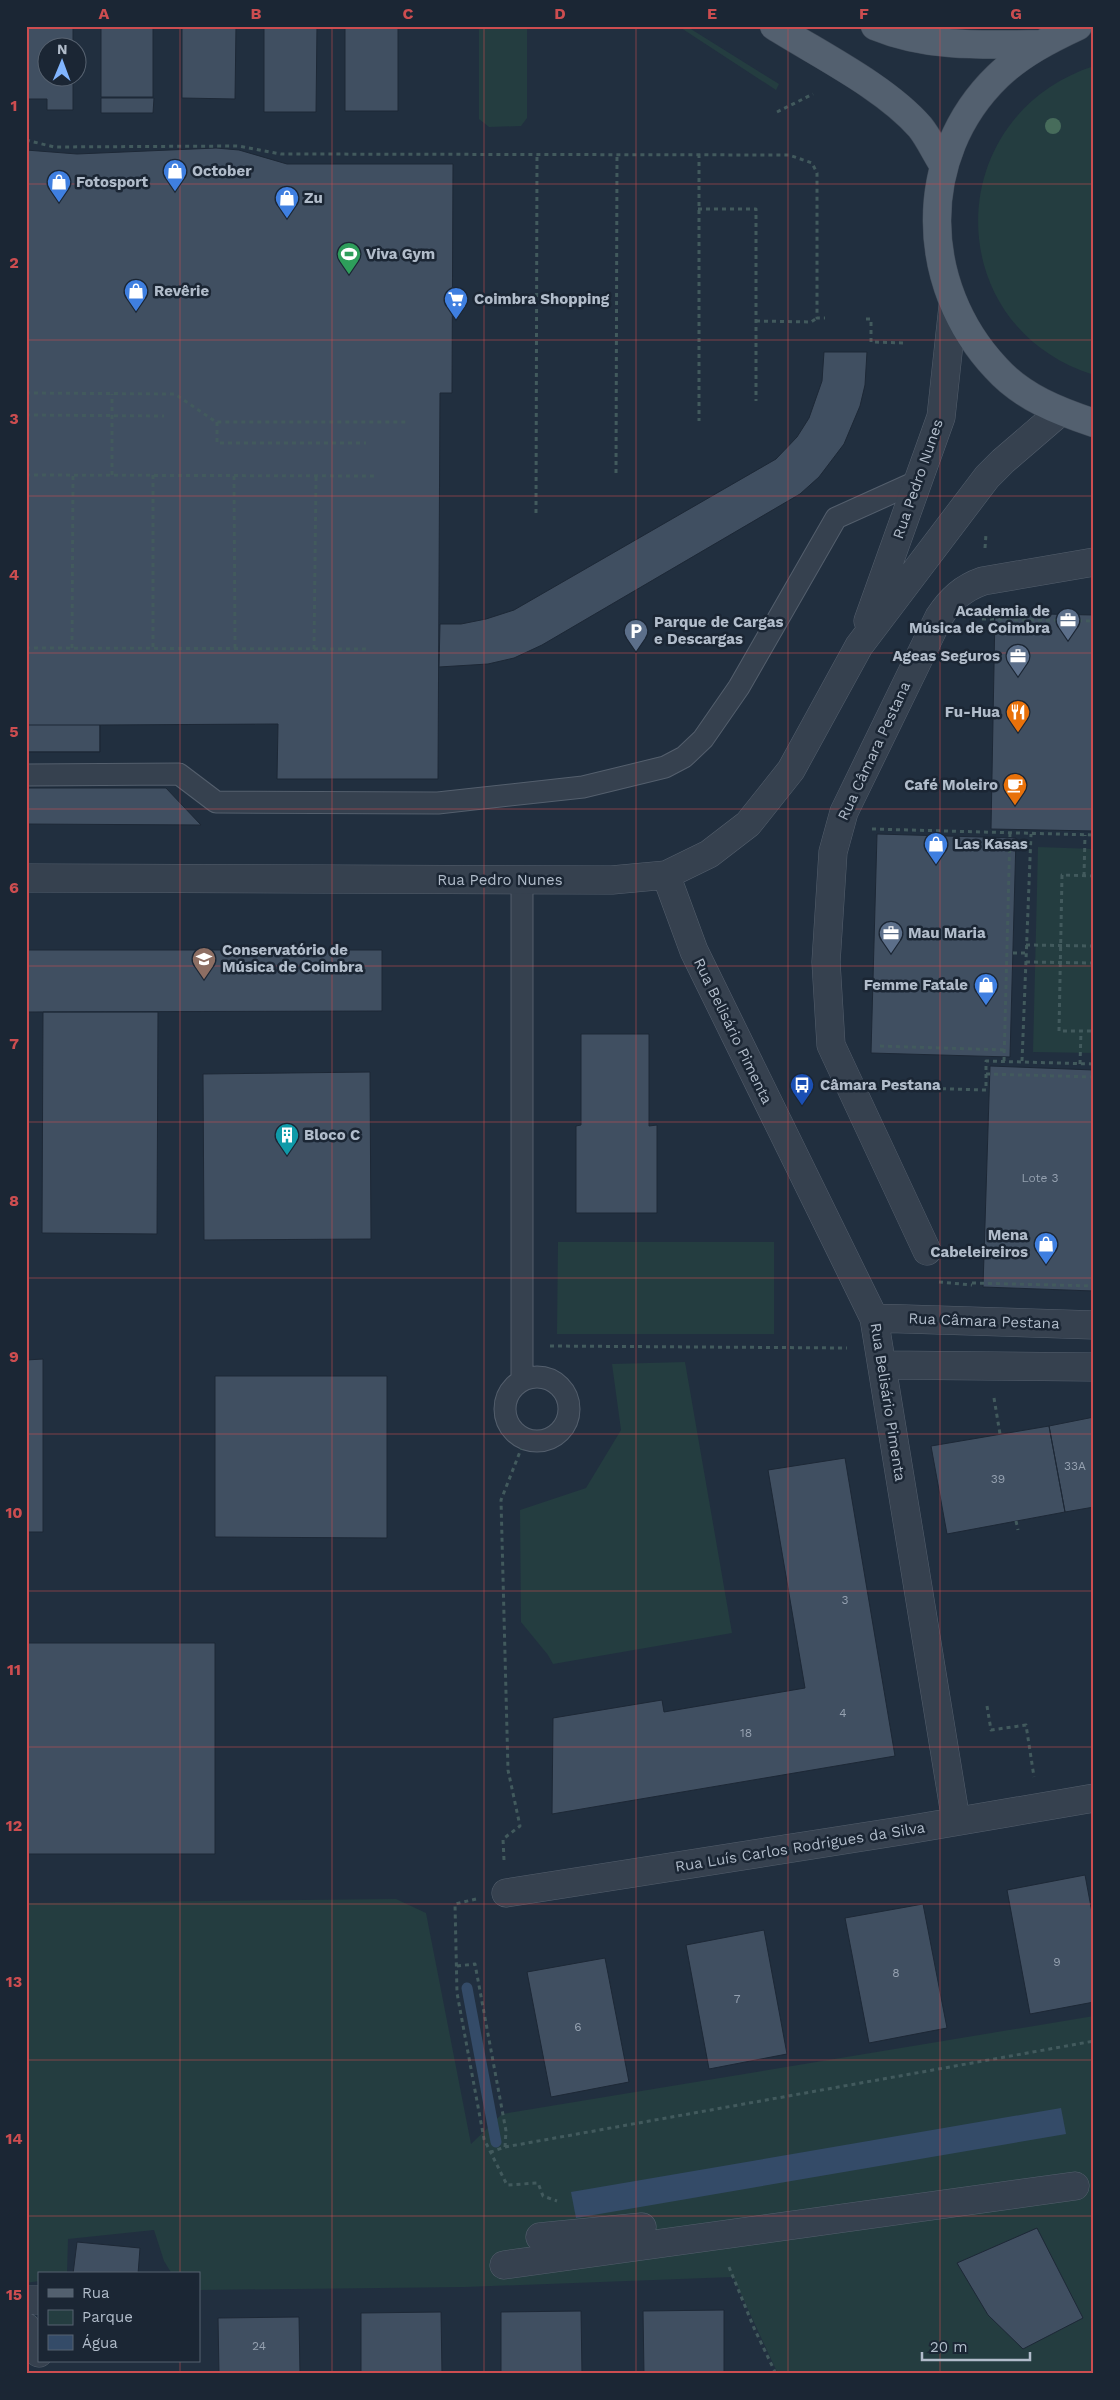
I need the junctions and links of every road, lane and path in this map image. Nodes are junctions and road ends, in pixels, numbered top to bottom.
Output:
1 (774, 26) edge
2 (875, 26) edge
3 (1078, 26) edge
4 (1041, 44) junction
5 (813, 94) dead end
6 (777, 112) dead end
7 (26, 140) edge
8 (776, 148) dead end
9 (537, 154) junction
10 (617, 154) junction
11 (698, 154) junction
12 (776, 154) junction
13 (944, 166) junction
14 (698, 209) junction
15 (953, 306) junction
16 (817, 318) junction
17 (824, 318) dead end
18 (866, 319) dead end
19 (756, 322) junction
20 (906, 343) dead end
21 (26, 393) edge
22 (112, 394) junction
23 (756, 401) dead end
24 (1060, 412) junction
25 (26, 415) edge
26 (112, 416) junction
27 (164, 416) dead end
28 (699, 421) dead end
29 (217, 422) junction
30 (409, 422) dead end
31 (1094, 423) edge
32 (366, 443) dead end
33 (616, 473) dead end
34 (26, 475) edge
35 (73, 475) junction
36 (112, 475) junction
37 (153, 475) junction
38 (234, 476) junction
39 (316, 476) junction
40 (377, 476) dead end
41 (918, 481) junction
42 (536, 513) dead end
43 (1094, 562) edge
44 (995, 619) dead end
45 (1094, 621) edge
46 (859, 646) junction
47 (26, 648) edge
48 (72, 648) junction
49 (153, 648) junction
50 (235, 648) junction
51 (314, 649) junction
52 (368, 649) dead end
53 (26, 775) edge
54 (839, 828) junction
55 (1010, 833) junction
56 (1030, 834) junction
57 (1085, 835) junction
58 (1094, 835) edge
59 (666, 874) junction
60 (1084, 876) junction
61 (1094, 876) edge
62 (26, 878) edge
63 (522, 880) junction
64 (1026, 945) junction
65 (1061, 946) junction
66 (1094, 946) edge
67 (1013, 953) dead end
68 (1026, 954) junction
69 (1026, 962) junction
70 (1060, 962) junction
71 (1094, 963) edge
72 (1081, 1031) junction
73 (1094, 1032) edge
74 (880, 1046) dead end
75 (1004, 1050) junction
76 (1004, 1061) junction
77 (1022, 1062) junction
78 (1080, 1064) junction
79 (1094, 1064) edge
80 (986, 1074) junction
81 (1094, 1077) edge
82 (848, 1085) junction
83 (927, 1251) joint
84 (972, 1283) junction
85 (1094, 1286) edge
86 (874, 1318) junction
87 (970, 1321) junction
88 (1094, 1325) edge
89 (521, 1346) junction
90 (881, 1356) junction
91 (1094, 1367) edge
92 (522, 1380) junction
93 (525, 1439) junction
94 (1016, 1521) dead end
95 (1018, 1530) dead end
96 (987, 1706) dead end
97 (1094, 1798) edge
98 (1039, 1807) junction
99 (956, 1821) junction
100 (506, 1893) junction
101 (456, 1966) junction
102 (1094, 2041) edge
103 (505, 2147) junction
104 (491, 2152) junction
105 (1075, 2186) dead end
106 (559, 2202) dead end
107 (642, 2226) dead end
108 (540, 2237) dead end
109 (504, 2265) dead end
110 (741, 2297) dead end
111 (26, 2327) edge
112 (38, 2351) edge
113 (43, 2362) edge
114 (49, 2374) edge
115 (776, 2374) edge

1 - 13 main road
2 - 4 main road
3 - 4 main road
4 - 13 main road
5 - 6 path
7 - 9 path
8 - 12 path
9 - 10 path
9 - 42 path
10 - 11 path
10 - 33 path
11 - 12 path
11 - 14 path
12 - 16 path
13 - 15 main road
14 - 19 path
14 - 28 path
15 - 24 main road
15 - 41 street, Rua Pedro Nunes
16 - 17 path
16 - 19 path
18 - 20 path
19 - 23 path
21 - 22 path
22 - 26 path
22 - 29 path
24 - 31 main road
24 - 46 street, Rua Pedro Nunes
25 - 26 path
26 - 27 path
26 - 36 path
29 - 30 path
29 - 32 path
34 - 35 path
35 - 36 path
35 - 48 path
36 - 37 path
37 - 38 path
37 - 49 path
38 - 39 path
38 - 50 path
39 - 40 path
39 - 51 path
41 - 46 street, Rua Pedro Nunes
41 - 53 lane
43 - 54 street, Rua Câmara Pestana
44 - 45 path
46 - 59 street, Rua Pedro Nunes
47 - 48 path
48 - 49 path
49 - 50 path
50 - 51 path
51 - 52 path
54 - 55 path
54 - 82 street, Rua Câmara Pestana
55 - 56 path
55 - 75 path
56 - 57 path
56 - 64 path
57 - 58 path
57 - 60 path
59 - 63 street, Rua Pedro Nunes
59 - 86 street, Rua Belisário Pimenta
60 - 61 path
60 - 65 path
62 - 63 street, Rua Pedro Nunes
63 - 89 lane
64 - 65 path
64 - 68 path
65 - 66 path
65 - 70 path
67 - 68 path
68 - 69 path
69 - 70 path
69 - 77 path
70 - 71 path
70 - 72 path
72 - 73 path
72 - 78 path
74 - 75 path
75 - 76 path
76 - 77 path
76 - 80 path
77 - 78 path
78 - 79 path
80 - 81 path
80 - 82 path
82 - 83 street, Rua Câmara Pestana
83 - 84 path
84 - 85 path
84 - 87 path
86 - 87 street, Rua Câmara Pestana
86 - 90 street, Rua Belisário Pimenta
87 - 88 street, Rua Câmara Pestana
89 - 90 path
89 - 92 lane
90 - 91 street
90 - 99 street, Rua Belisário Pimenta
92 - 93 lane
92 - 93 lane
93 - 100 path
94 - 95 path
96 - 98 path
97 - 98 street, Rua Luís Carlos Rodrigues da Silva
98 - 99 street, Rua Luís Carlos Rodrigues da Silva
99 - 100 street, Rua Luís Carlos Rodrigues da Silva
100 - 101 path
101 - 103 path
101 - 104 path
102 - 103 path
103 - 104 path
104 - 106 path
105 - 109 street
107 - 108 street
110 - 115 path
111 - 112 street
113 - 114 street

